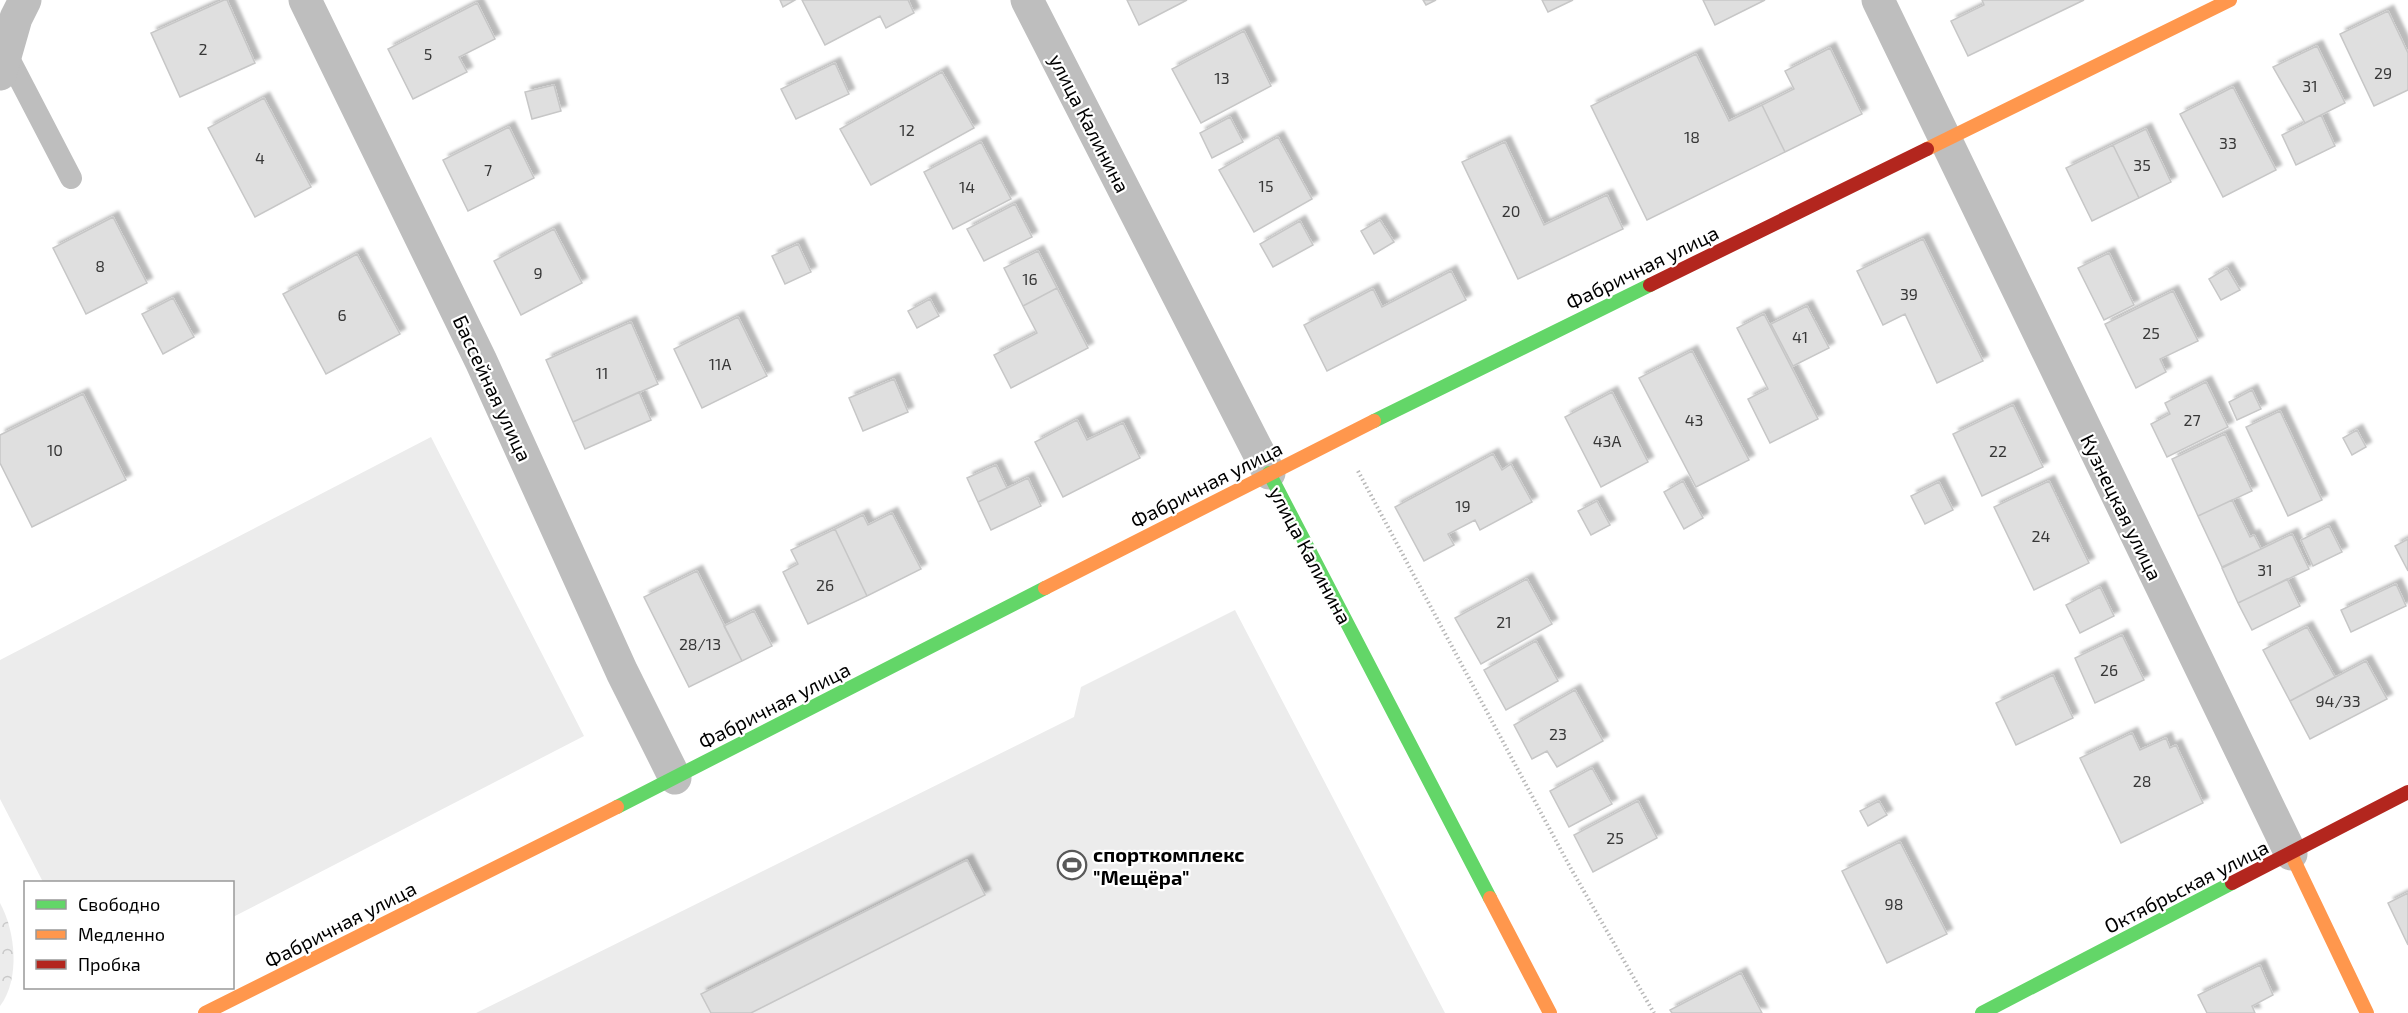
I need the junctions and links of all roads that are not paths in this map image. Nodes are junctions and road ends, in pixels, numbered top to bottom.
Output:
1 (25, 0) edge
2 (305, 0) edge
3 (1027, 0) edge
4 (1878, 0) edge
5 (2230, 0) edge
6 (3, 62) edge
7 (1944, 139) junction
8 (71, 178) dead end
9 (1269, 473) junction
10 (675, 778) junction
11 (2408, 792) edge
12 (2290, 854) junction
13 (205, 1013) edge
14 (1550, 1013) edge
15 (1982, 1013) edge
16 (2367, 1013) edge

1 - 6 street
2 - 10 street, Бассейная улица
3 - 9 street, улица Калинина
4 - 7 street, Кузнецкая улица
5 - 7 street, Фабричная улица
6 - 8 lane
7 - 9 street, Фабричная улица
7 - 12 street, Кузнецкая улица
9 - 10 street, Фабричная улица
9 - 14 street, улица Калинина
10 - 13 street, Фабричная улица
11 - 12 street, Октябрьская улица
12 - 15 street, Октябрьская улица
12 - 16 street, Кузнецкая улица

